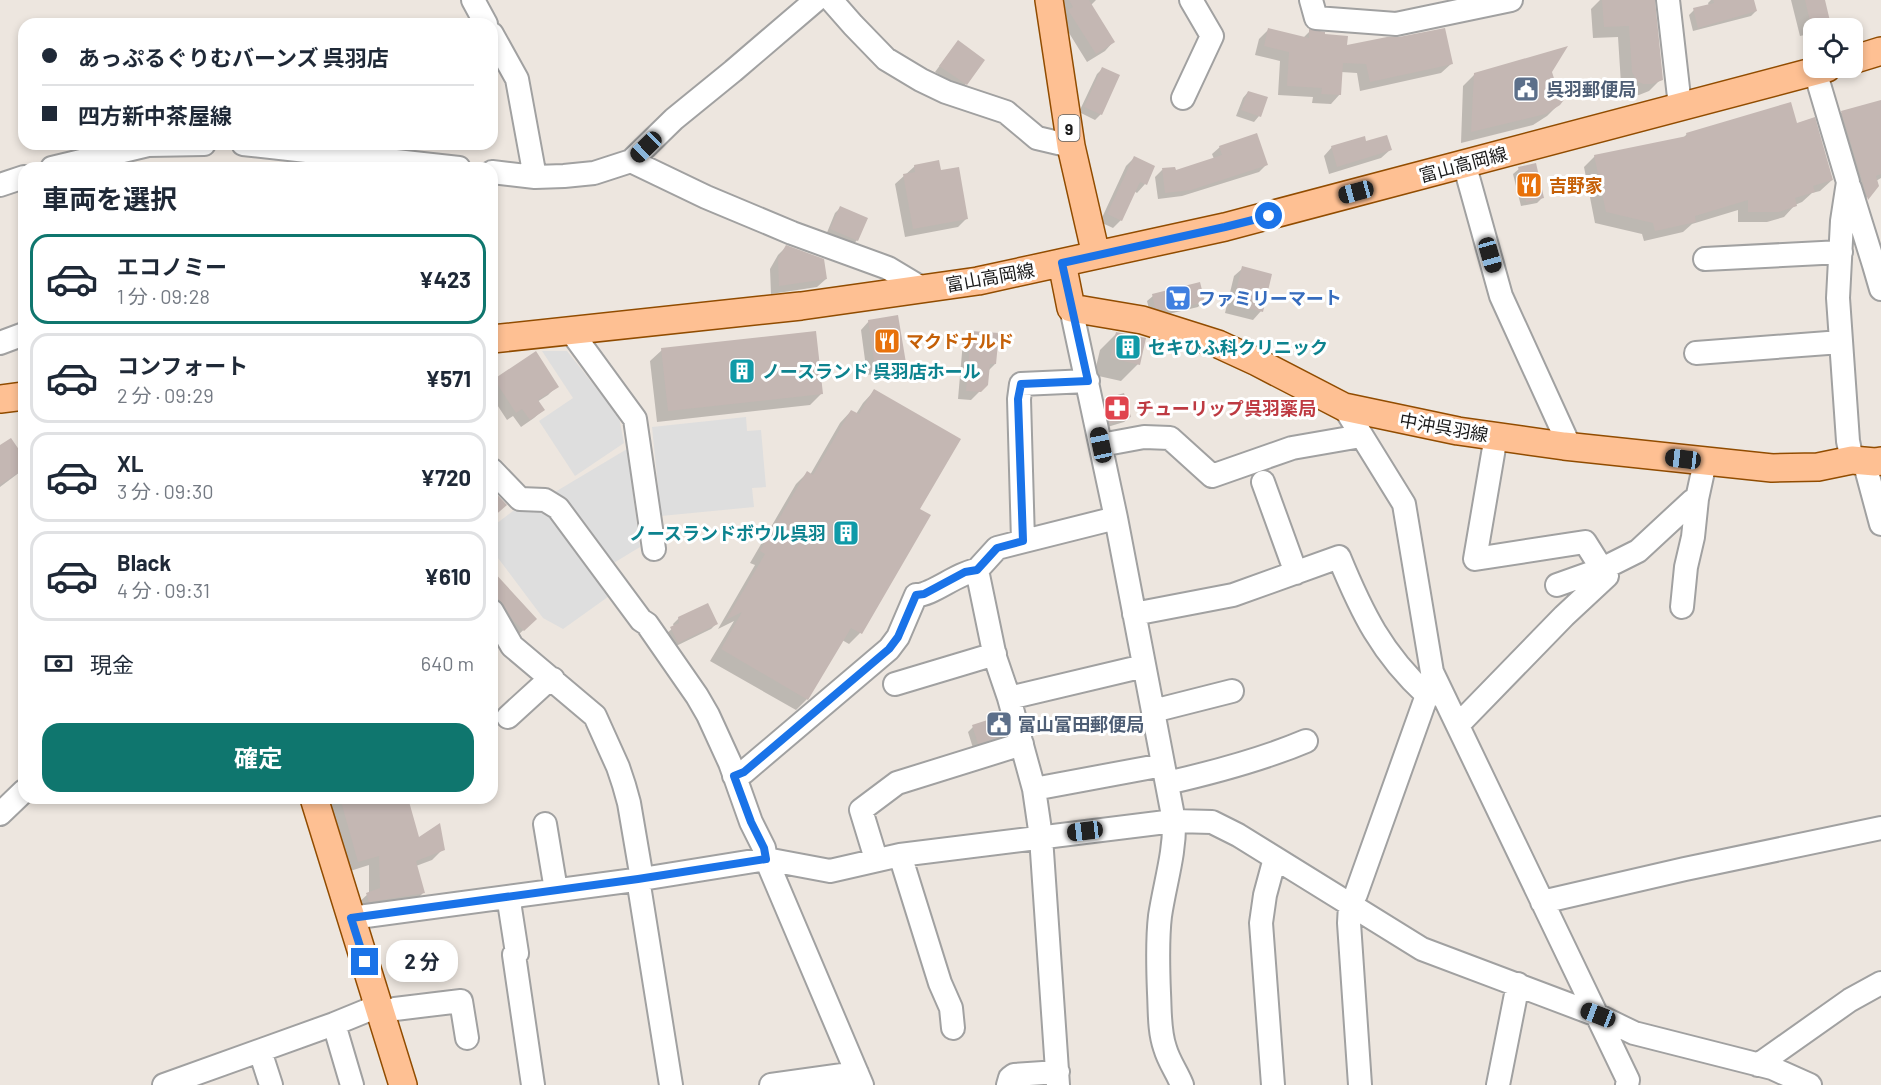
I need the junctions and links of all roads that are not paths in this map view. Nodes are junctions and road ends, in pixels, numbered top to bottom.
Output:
1 (473, 0) edge
2 (816, 0) edge
3 (831, 0) edge
4 (1049, 0) edge
5 (1191, 0) edge
6 (1311, 0) edge
7 (1511, 0) edge
8 (1668, 0) edge
9 (1422, 9) edge
10 (483, 18) edge
11 (498, 45) edge
12 (1881, 51) edge
13 (1863, 57) edge
14 (1803, 74) edge
15 (1823, 78) edge
16 (1183, 98) dead end
17 (1680, 106) junction
18 (1071, 146) junction
19 (127, 150) edge
20 (285, 150) edge
21 (632, 161) junction
22 (77, 162) edge
23 (369, 162) edge
24 (1464, 163) junction
25 (498, 173) edge
26 (535, 177) junction
27 (18, 179) edge
28 (1848, 182) junction
29 (0, 186) edge
30 (1841, 252) junction
31 (1096, 255) junction
32 (1705, 260) dead end
33 (1062, 263) junction
34 (1878, 264) edge
35 (923, 289) junction
36 (1881, 289) edge
37 (1071, 308) junction
38 (570, 330) junction
39 (18, 336) edge
40 (498, 338) edge
41 (1841, 342) junction
42 (0, 343) edge
43 (1696, 352) dead end
44 (1088, 381) junction
45 (18, 397) edge
46 (0, 399) edge
47 (1344, 407) junction
48 (1361, 436) junction
49 (1496, 436) junction
50 (1101, 445) junction
51 (1570, 447) junction
52 (1866, 461) edge
53 (1705, 462) junction
54 (498, 476) edge
55 (1263, 482) dead end
56 (1697, 499) junction
57 (1116, 518) junction
58 (1881, 524) edge
59 (1023, 541) junction
60 (654, 549) dead end
61 (1602, 569) junction
62 (977, 570) junction
63 (1296, 573) junction
64 (1557, 585) dead end
65 (1682, 607) dead end
66 (1134, 615) junction
67 (498, 622) edge
68 (994, 654) junction
69 (1144, 666) junction
70 (553, 680) junction
71 (895, 684) dead end
72 (1232, 691) dead end
73 (1435, 695) junction
74 (1009, 698) junction
75 (1153, 711) junction
76 (508, 717) dead end
77 (1458, 725) junction
78 (1306, 741) dead end
79 (1022, 744) junction
80 (1165, 774) junction
81 (734, 776) junction
82 (1034, 789) junction
83 (18, 795) edge
84 (316, 804) edge
85 (2, 806) edge
86 (1174, 821) junction
87 (545, 824) dead end
88 (1881, 828) edge
89 (1041, 837) junction
90 (900, 855) junction
91 (1275, 858) junction
92 (766, 859) junction
93 (876, 859) junction
94 (640, 879) junction
95 (556, 890) junction
96 (511, 897) junction
97 (1542, 902) junction
98 (1350, 904) junction
99 (351, 918) junction
100 (1881, 983) edge
101 (1518, 984) junction
102 (380, 1010) junction
103 (1598, 1015) junction
104 (334, 1024) junction
105 (953, 1028) dead end
106 (467, 1038) dead end
107 (261, 1051) junction
108 (1758, 1065) junction
109 (860, 1079) edge
110 (1058, 1079) edge
111 (189, 1081) edge
112 (811, 1082) edge
113 (164, 1085) edge
114 (271, 1085) edge
115 (352, 1085) edge
116 (403, 1085) edge
117 (533, 1085) edge
118 (671, 1085) edge
119 (771, 1085) edge
120 (1008, 1085) edge
121 (1182, 1085) edge
122 (1273, 1085) edge
123 (1360, 1085) edge
124 (1498, 1085) edge
125 (1627, 1085) edge
126 (1810, 1085) edge

1 - 10 street
2 - 21 street
3 - 18 street
4 - 18 main road, 9
5 - 16 street
6 - 9 street
7 - 9 street
8 - 17 street
11 - 26 street
12 - 13 main road
14 - 17 main road, 富山高岡線
15 - 28 street
17 - 24 main road, 富山高岡線
18 - 31 main road, 9
19 - 22 street
20 - 23 street
21 - 26 street
21 - 35 street
24 - 31 main road, 富山高岡線
24 - 51 street
25 - 26 street
27 - 29 street
28 - 30 street
28 - 34 street
30 - 32 street
30 - 41 street
31 - 33 main road, 富山高岡線
33 - 35 main road, 富山高岡線
33 - 37 main road
34 - 36 street
35 - 38 main road, 富山高岡線
37 - 44 street
37 - 47 main road, 中沖呉羽線
38 - 40 main road, 富山高岡線
38 - 60 street
39 - 42 street
41 - 43 street
41 - 52 street
44 - 50 street
44 - 59 street
45 - 46 main road
47 - 48 street
47 - 49 main road, 中沖呉羽線
48 - 50 street
48 - 73 street
49 - 51 main road, 中沖呉羽線
49 - 61 street
50 - 57 street
51 - 53 main road, 中沖呉羽線
52 - 53 main road, 中沖呉羽線
52 - 58 street
53 - 56 street
54 - 81 street
55 - 63 street
56 - 61 street
56 - 65 street
57 - 59 street
57 - 66 street
59 - 62 street
61 - 64 street
61 - 77 street
62 - 68 street
62 - 81 street
63 - 66 street
63 - 73 street
66 - 69 street
67 - 70 street
68 - 71 street
68 - 74 street
69 - 74 street
69 - 75 street
70 - 76 street
70 - 94 street
72 - 75 street
73 - 77 street
73 - 98 street
74 - 79 street
75 - 80 street
77 - 97 street
78 - 80 street
79 - 82 street
79 - 93 street
80 - 82 street
80 - 86 street
81 - 92 street
82 - 89 street
83 - 85 street
84 - 99 main road
86 - 89 street
86 - 91 street
86 - 121 street
87 - 95 street
88 - 97 street
89 - 90 street
89 - 110 street
90 - 93 street
90 - 105 street
91 - 98 street
91 - 122 street
92 - 93 street
92 - 94 street
92 - 109 street
94 - 95 street
94 - 118 street
95 - 96 street
96 - 99 street
96 - 117 street
97 - 103 street
98 - 101 street
98 - 123 street
99 - 102 main road
100 - 108 street
101 - 103 street
101 - 124 street
102 - 104 street
102 - 106 street
102 - 116 main road
103 - 108 street
103 - 125 street
104 - 107 street
104 - 115 street
107 - 111 street
107 - 114 street
108 - 126 street
109 - 112 street
110 - 120 street
111 - 113 street
112 - 119 street

